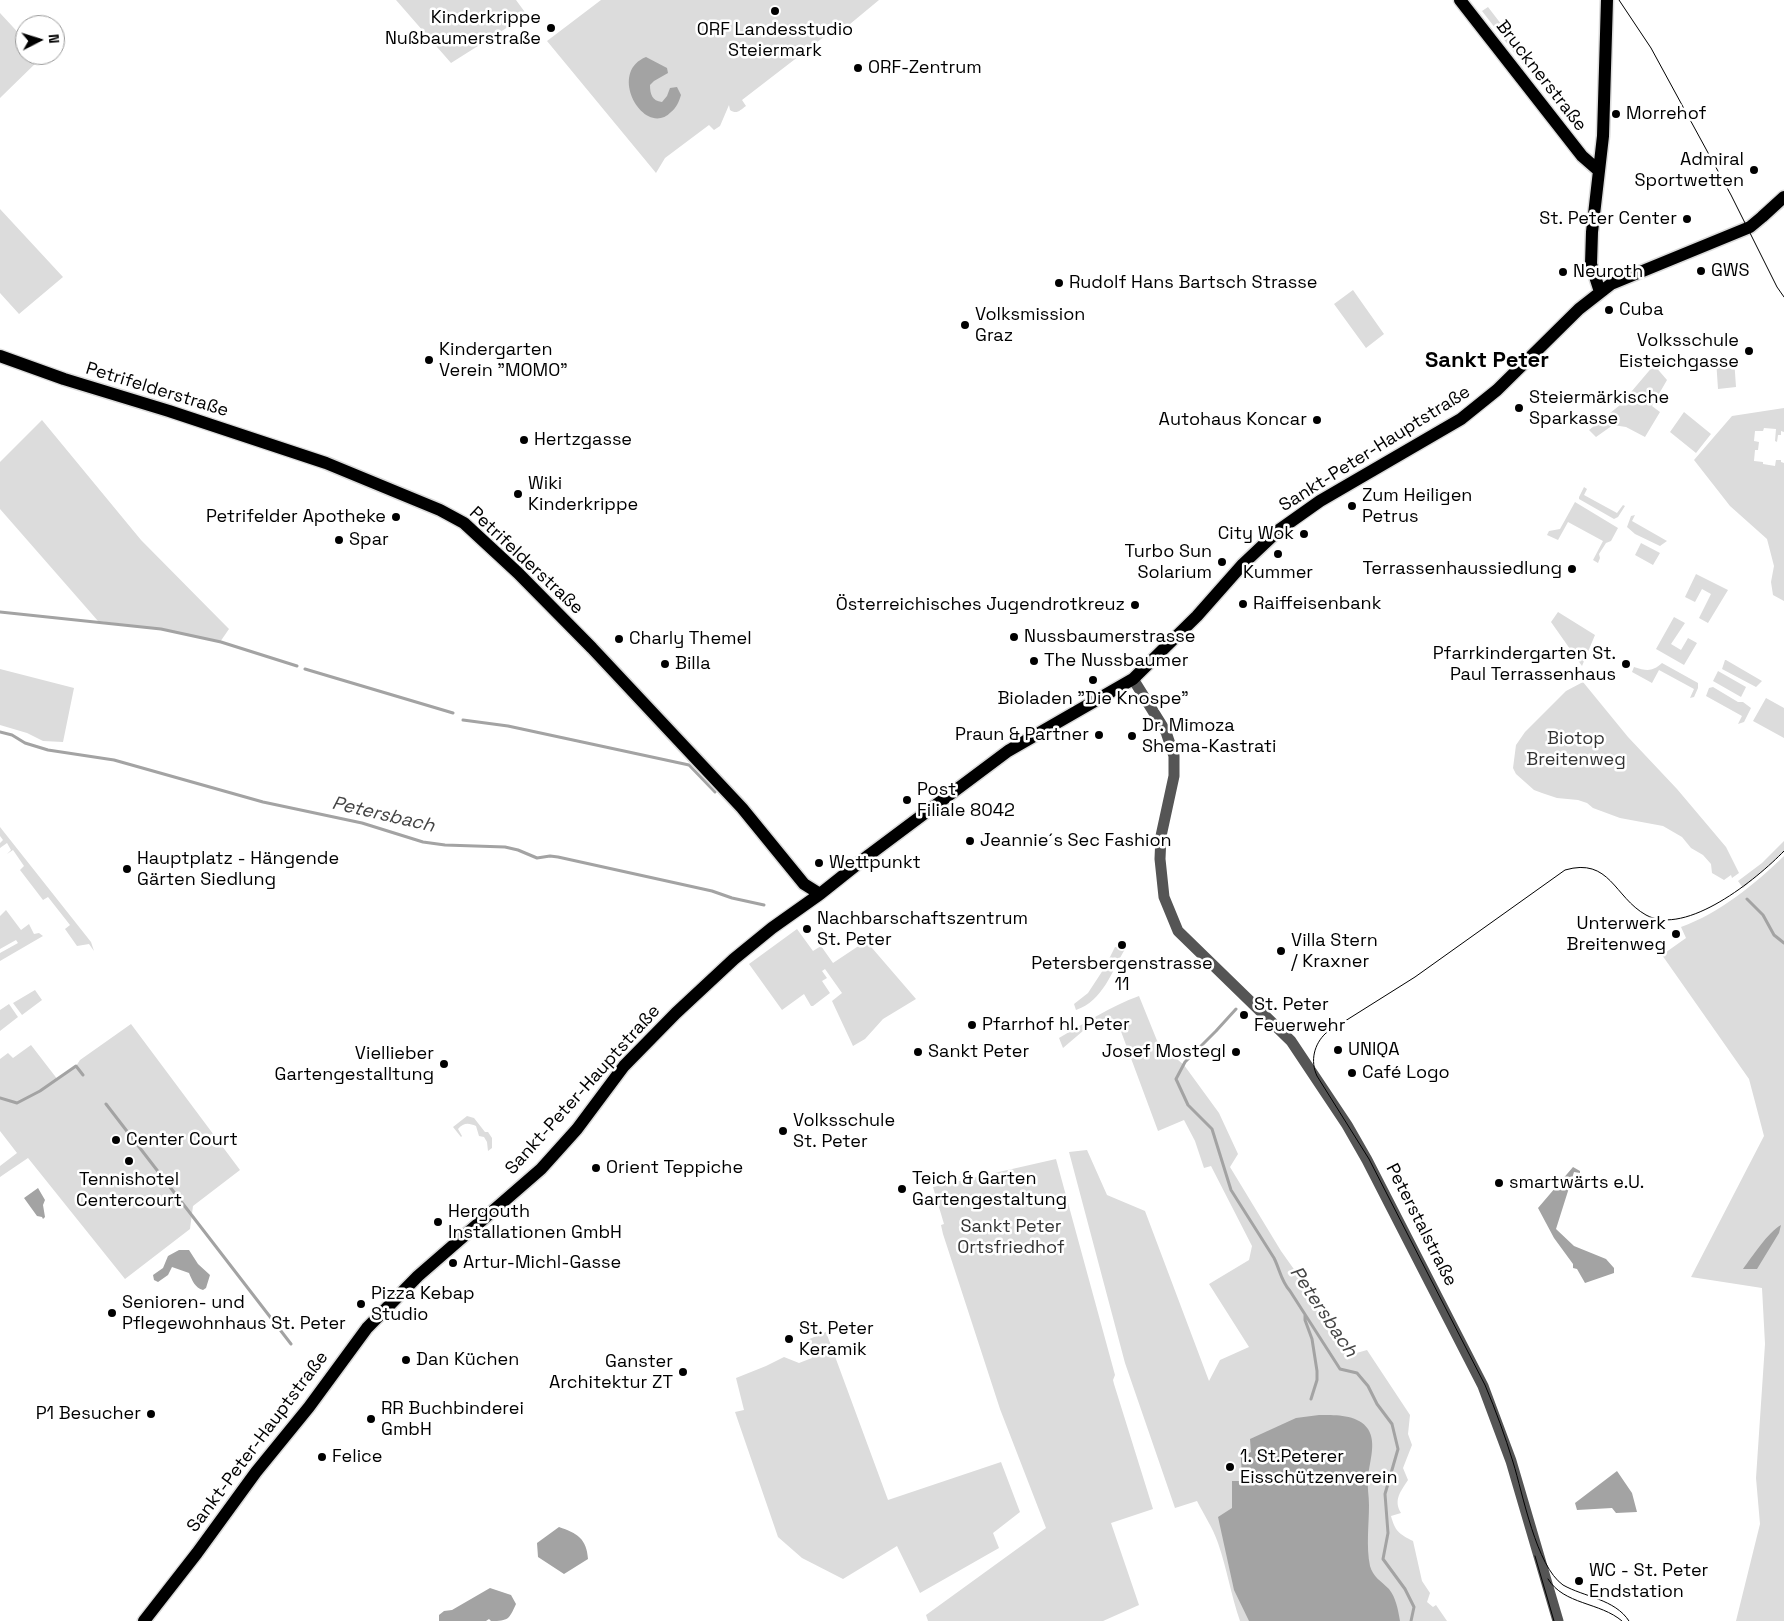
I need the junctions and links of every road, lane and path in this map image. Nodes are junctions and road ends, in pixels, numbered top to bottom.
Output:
1 (1460, 0) edge
2 (1607, 0) edge
3 (1598, 170) junction
4 (1784, 197) edge
5 (1600, 292) junction
6 (0, 356) edge
7 (1132, 679) junction
8 (820, 894) junction
9 (144, 1621) edge
10 (1558, 1621) edge

1 - 3 main road, Brucknerstraße
2 - 3 main road
3 - 5 main road
4 - 5 main road, Sankt-Peter-Hauptstraße
5 - 7 main road, Sankt-Peter-Hauptstraße
6 - 8 main road, Petrifelderstraße
7 - 8 main road, Sankt-Peter-Hauptstraße
7 - 10 street, Peterstalstraße
8 - 9 main road, Sankt-Peter-Hauptstraße

